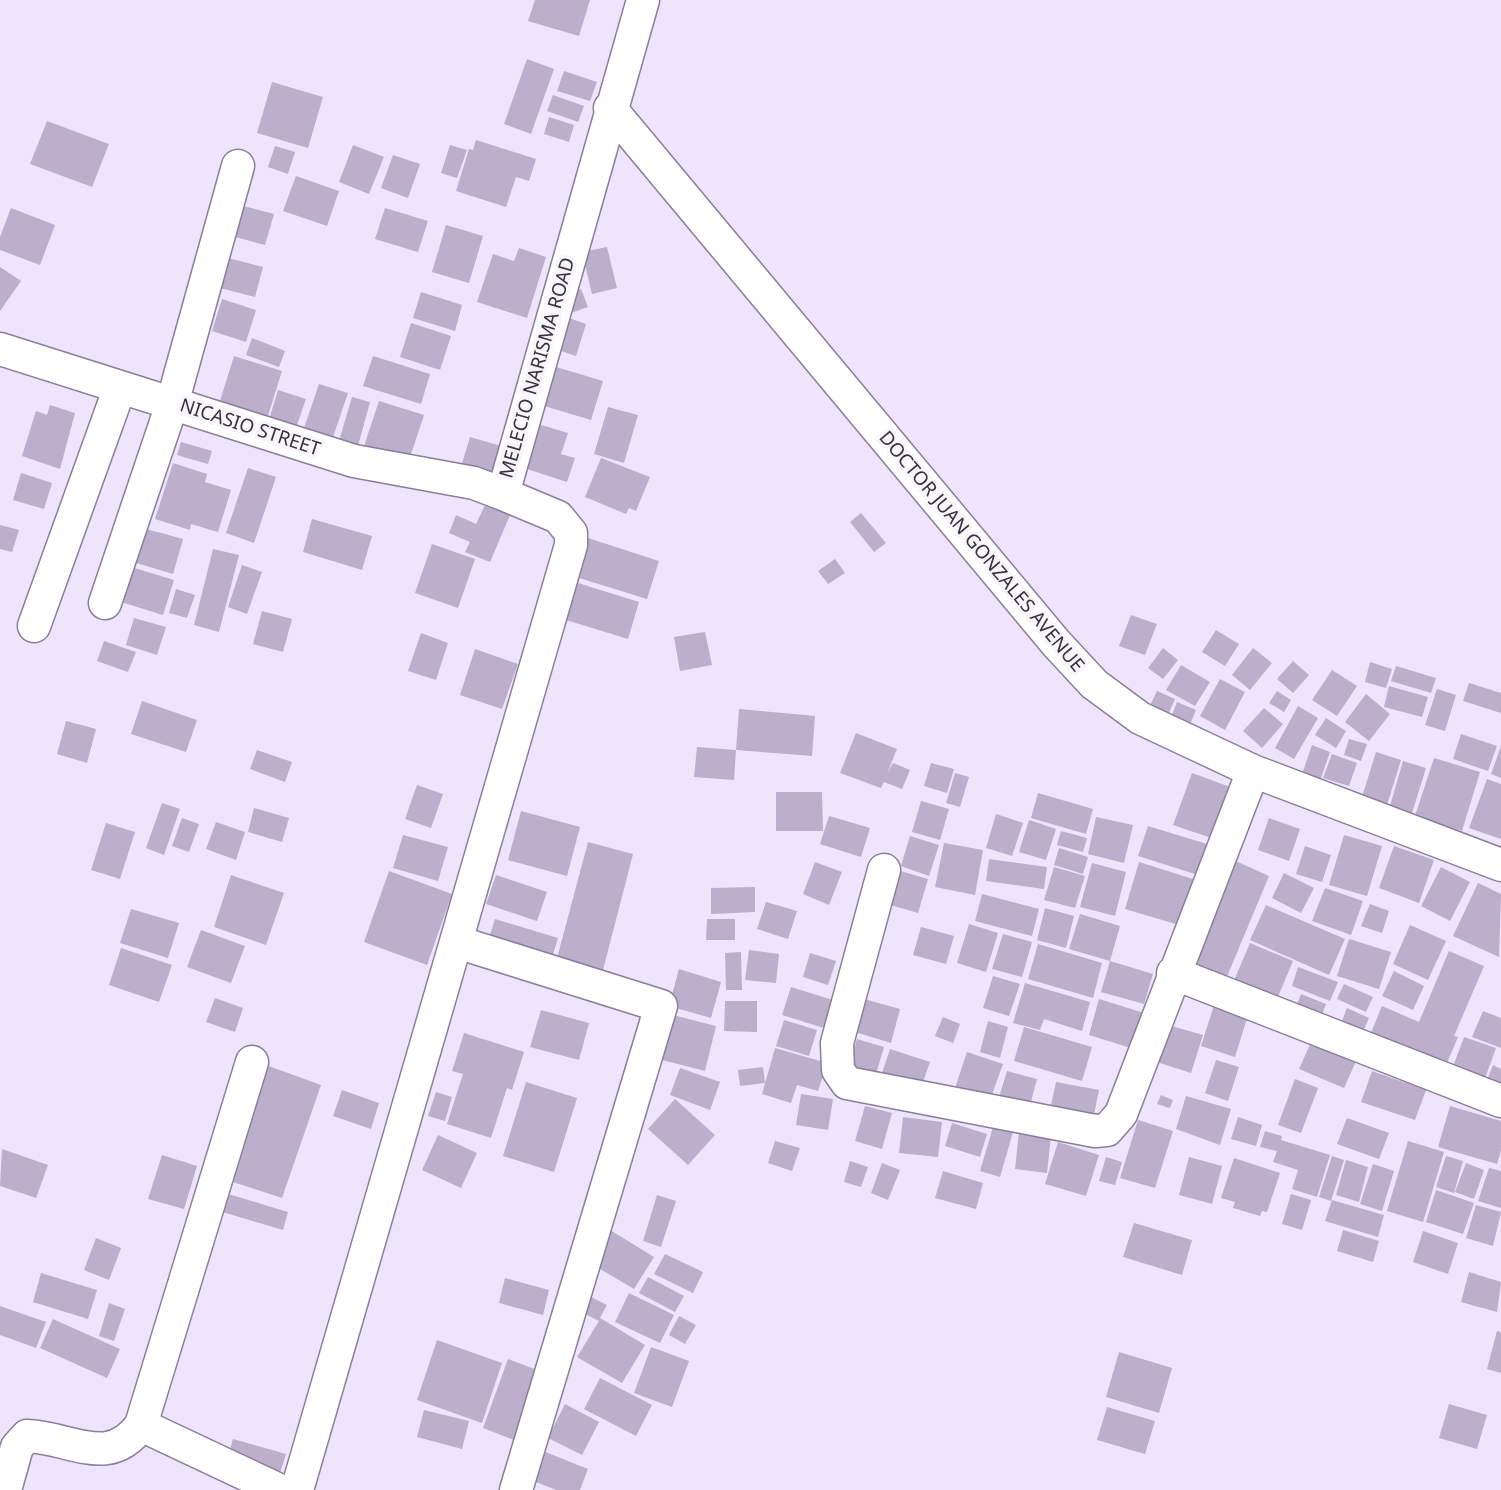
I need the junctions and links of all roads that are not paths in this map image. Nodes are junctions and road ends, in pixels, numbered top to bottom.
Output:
1 (643, 0) edge
2 (610, 108) junction
3 (238, 166) dead end
4 (0, 349) edge
5 (120, 387) junction
6 (172, 404) junction
7 (503, 494) junction
8 (105, 603) dead end
9 (34, 626) dead end
10 (1253, 771) junction
11 (1501, 865) edge
12 (884, 870) dead end
13 (457, 942) junction
14 (1173, 973) junction
15 (252, 1062) dead end
16 (1501, 1101) edge
17 (141, 1425) junction
18 (5, 1490) edge
19 (279, 1490) edge
20 (297, 1490) edge
21 (516, 1490) edge

1 - 2 street, MELECIO NARISMA ROAD
2 - 7 street, MELECIO NARISMA ROAD
2 - 10 street, DOCTOR JUAN GONZALES AVENUE
3 - 6 street
4 - 5 street, NICASIO STREET
5 - 6 street, NICASIO STREET
5 - 9 street
6 - 7 street, NICASIO STREET
6 - 8 street
7 - 13 street, MELECIO NARISMA ROAD
10 - 11 street, DOCTOR JUAN GONZALES AVENUE
10 - 14 street
12 - 14 street
13 - 20 street, MELECIO NARISMA ROAD
13 - 21 street
14 - 16 street
15 - 17 street
17 - 18 street
17 - 19 street

